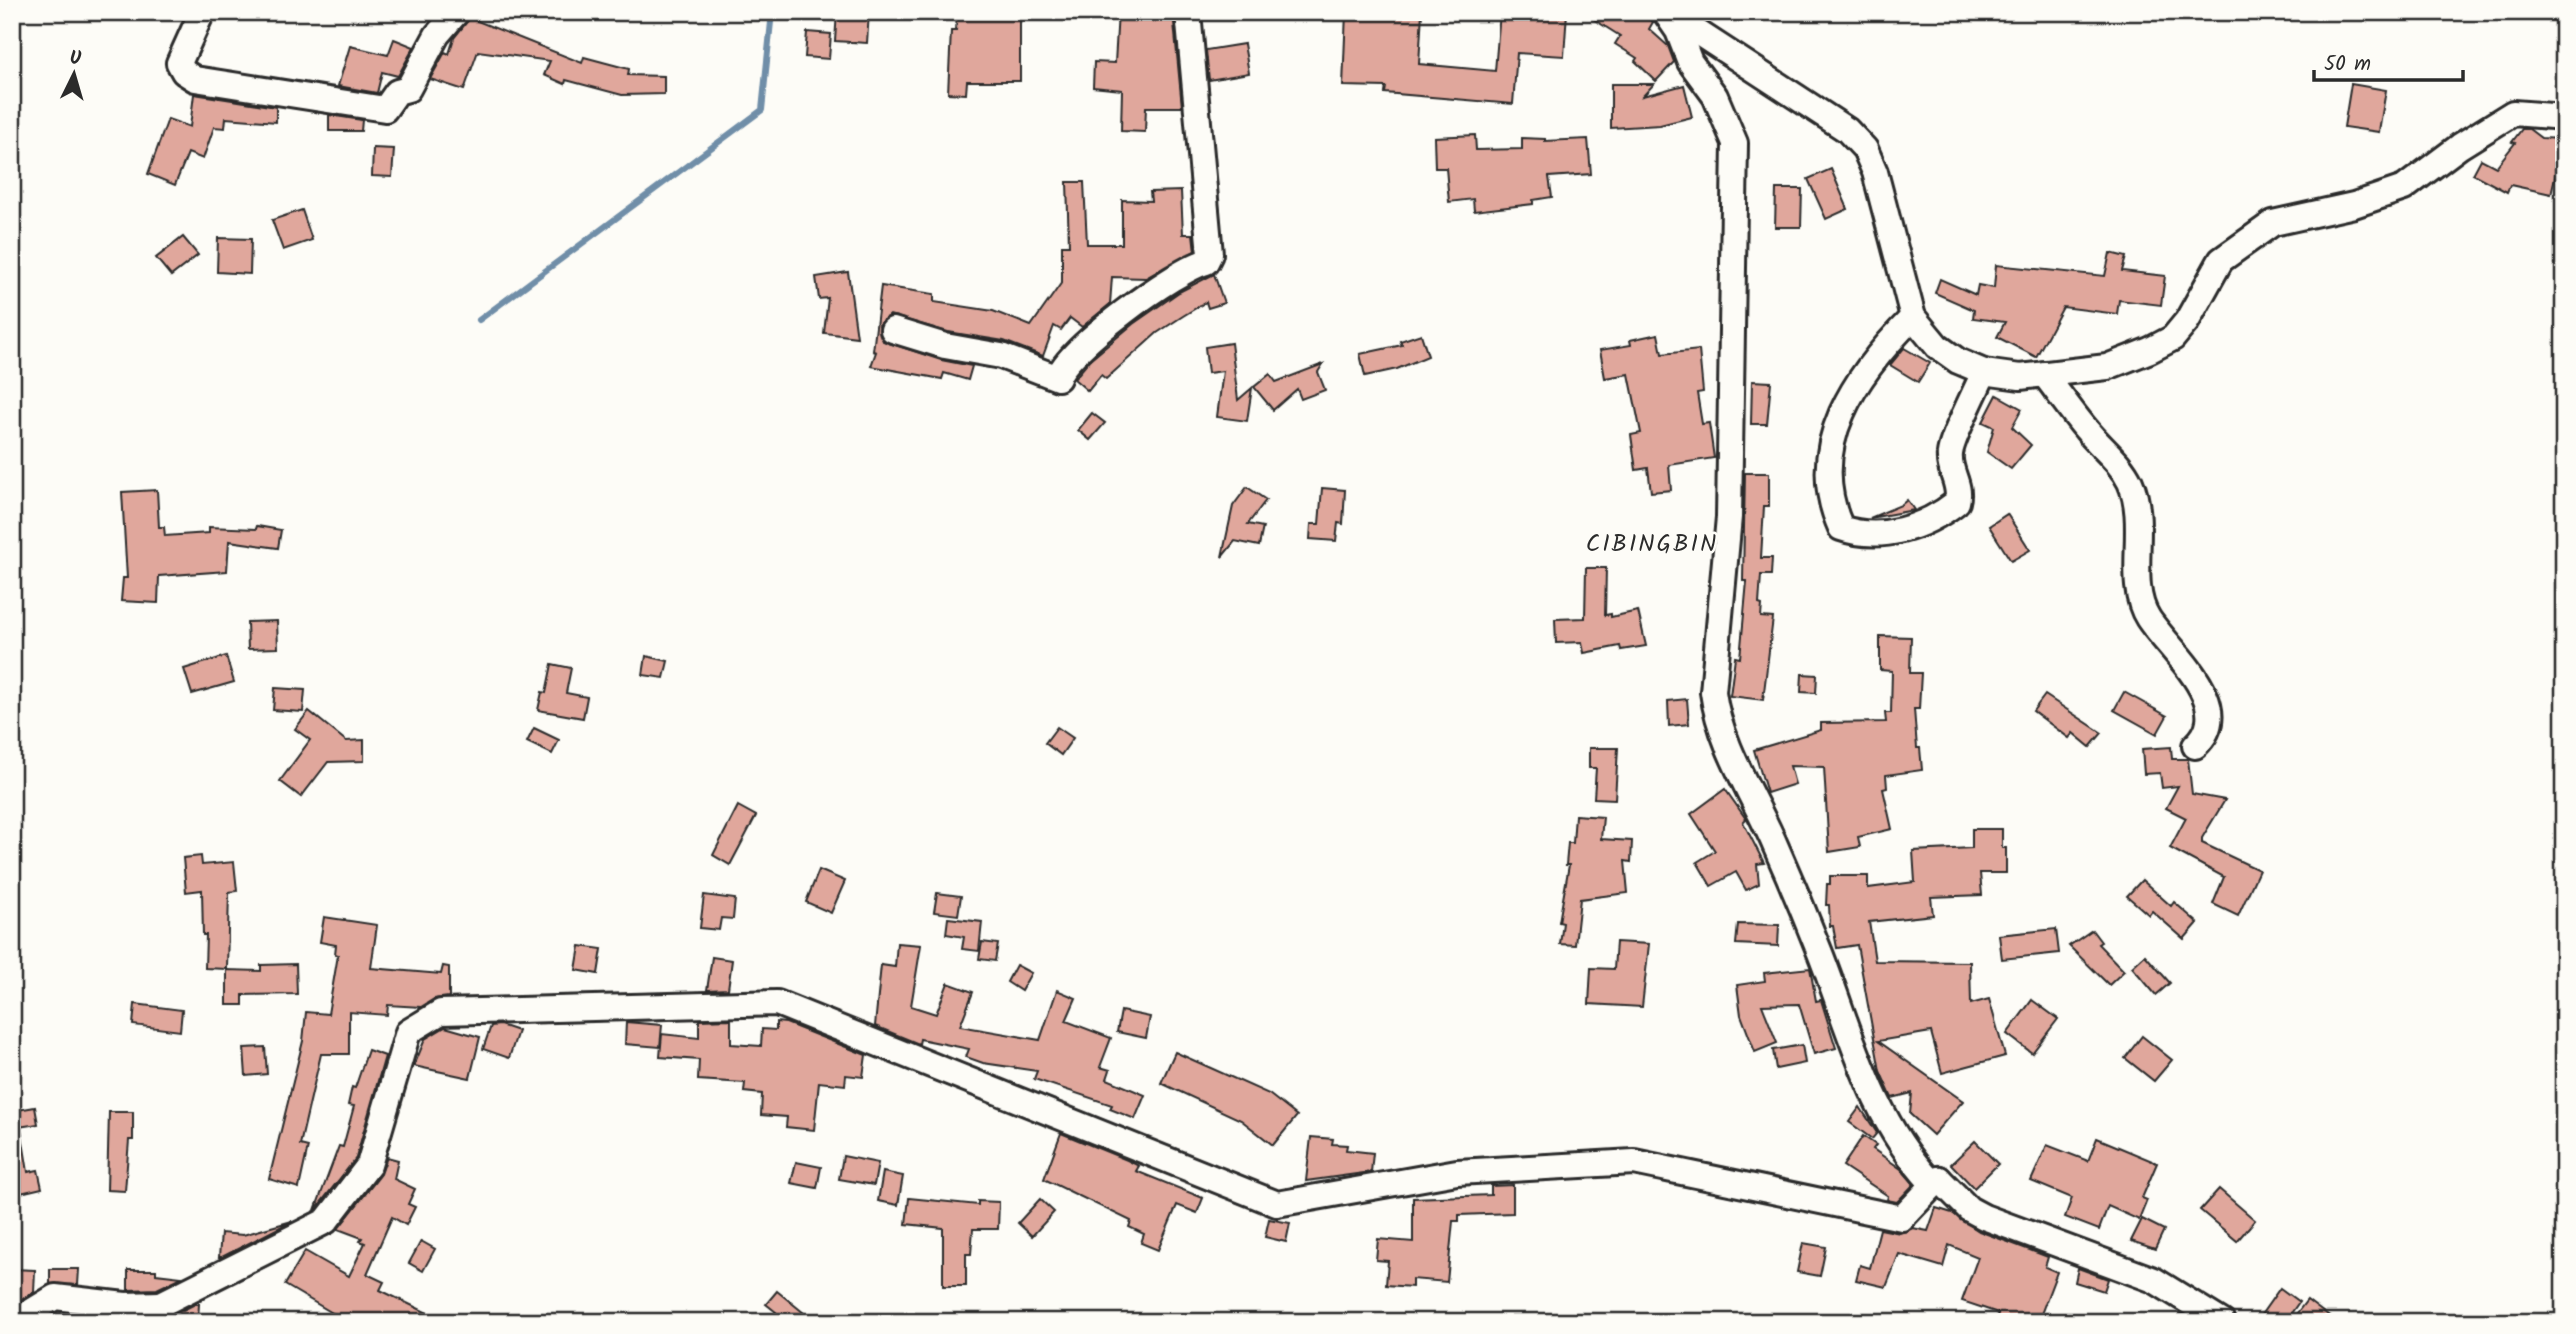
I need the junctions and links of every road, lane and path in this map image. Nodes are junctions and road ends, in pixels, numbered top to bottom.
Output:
1 (202, 12) edge
2 (457, 12) edge
3 (1188, 12) edge
4 (1666, 12) edge
5 (2564, 117) edge
6 (1913, 317) junction
7 (893, 330) dead end
8 (1984, 372) junction
9 (2043, 374) junction
10 (2195, 746) dead end
11 (1939, 1179) junction
12 (160, 1313) edge
13 (13, 1322) edge
14 (2222, 1322) edge

1 - 2 street
3 - 7 street
4 - 6 street
4 - 11 street
5 - 9 street
6 - 8 street
6 - 8 street
8 - 9 street
9 - 10 street
11 - 12 street
11 - 14 street
12 - 13 street

